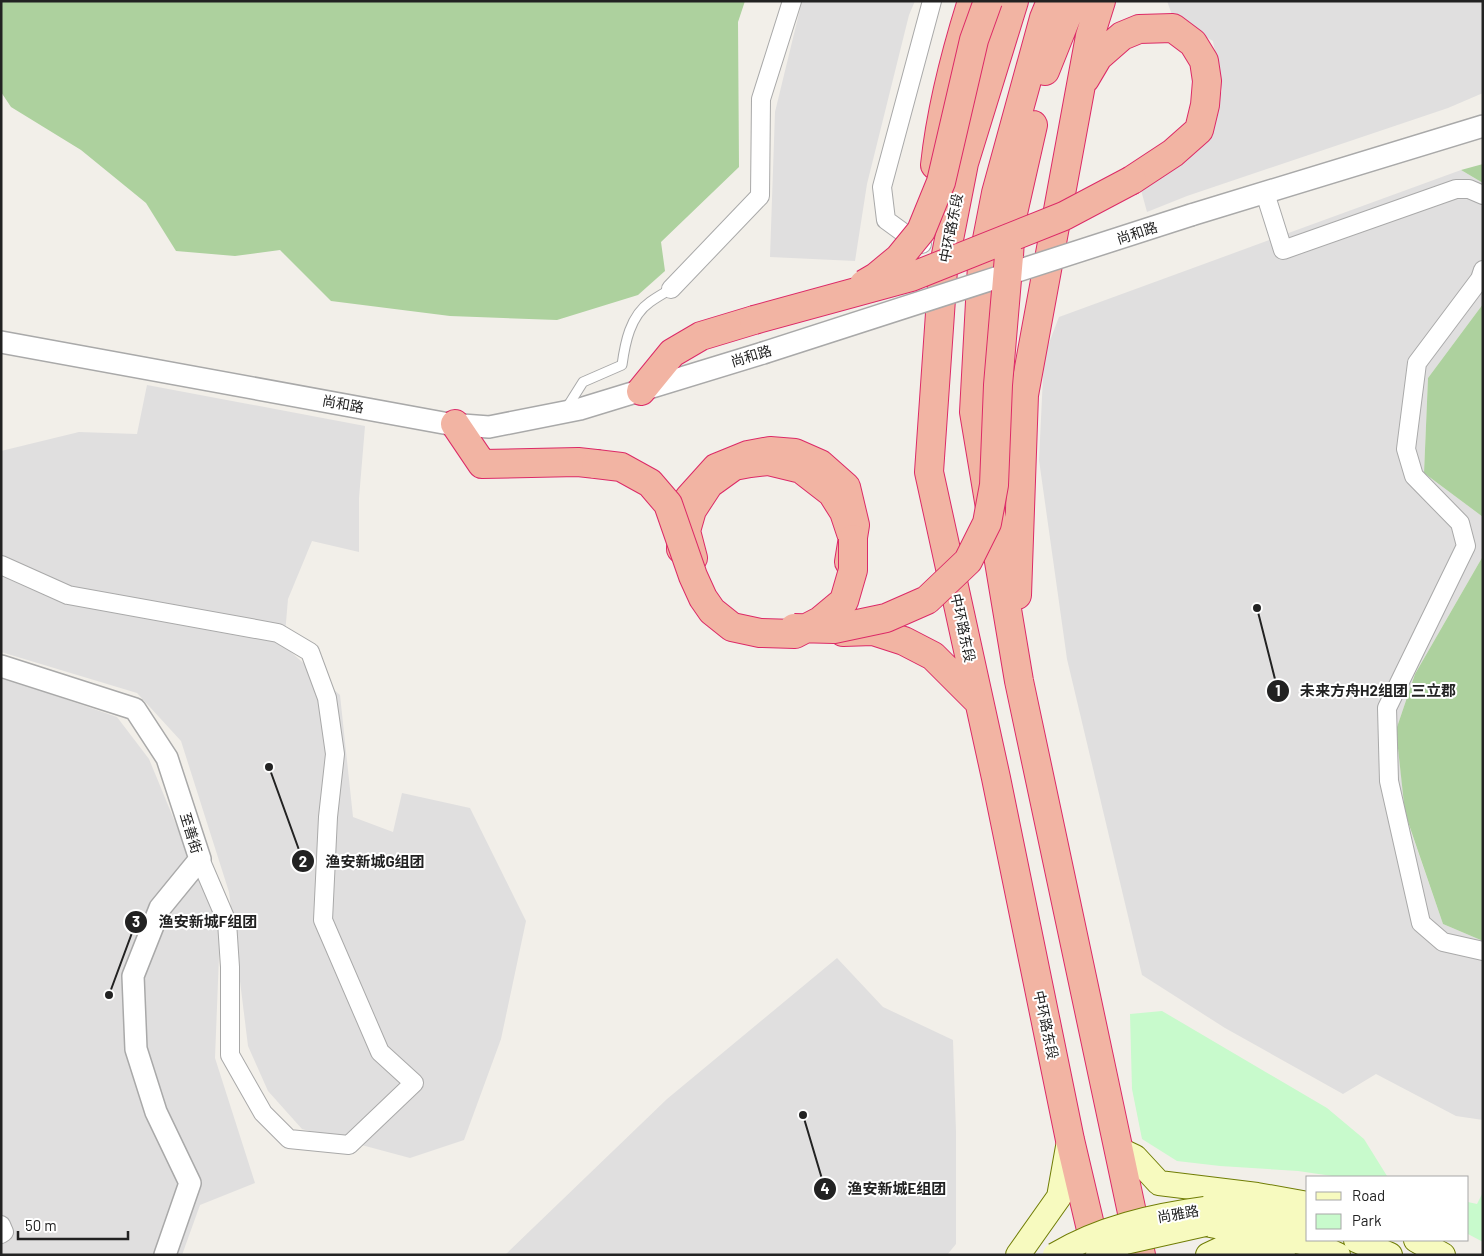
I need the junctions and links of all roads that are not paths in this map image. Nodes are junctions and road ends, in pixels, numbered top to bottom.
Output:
1 (792, 1) edge
2 (932, 1) edge
3 (972, 1) edge
4 (988, 1) edge
5 (1014, 1) edge
6 (1051, 1) edge
7 (1073, 1) edge
8 (1101, 1) edge
9 (1053, 52) junction
10 (1080, 86) junction
11 (1483, 126) edge
12 (996, 193) junction
13 (1265, 193) junction
14 (1483, 195) edge
15 (927, 244) junction
16 (1483, 270) edge
17 (671, 289) joint
18 (844, 295) junction
19 (1, 342) edge
20 (641, 390) junction
21 (563, 413) junction
22 (455, 424) junction
23 (929, 472) junction
24 (1, 565) edge
25 (794, 628) junction
26 (1015, 654) junction
27 (1, 666) edge
28 (978, 701) junction
29 (200, 859) junction
30 (1483, 951) edge
31 (1070, 1140) junction
32 (1118, 1148) junction
33 (1306, 1204) edge
34 (1205, 1216) junction
35 (1306, 1219) edge
36 (1, 1225) edge
37 (1, 1234) edge
38 (1358, 1241) edge
39 (1418, 1241) edge
40 (165, 1255) edge
41 (1018, 1255) edge
42 (1055, 1255) edge
43 (1098, 1255) edge
44 (1140, 1255) edge
45 (1208, 1255) edge
46 (1283, 1255) edge
47 (1338, 1255) edge
48 (1390, 1255) edge
49 (1443, 1255) edge

1 - 17 street
2 - 15 street
3 - 15 highway
4 - 18 highway, bridge
5 - 23 highway, 中环路东段
6 - 12 highway
7 - 9 highway
8 - 10 highway
9 - 12 highway
9 - 25 highway, bridge
10 - 18 highway, bridge
10 - 26 highway
11 - 13 street, 尚和路
12 - 26 highway
13 - 14 street
13 - 20 street, 尚和路, bridge
15 - 23 highway
16 - 30 street
17 - 21 lane
18 - 20 highway, bridge
19 - 22 street, 尚和路
20 - 21 street, 尚和路
21 - 22 street, 尚和路
22 - 25 highway, bridge
23 - 28 highway, 中环路东段
24 - 29 street
25 - 28 highway, bridge
26 - 32 highway
27 - 29 street, 至善街
28 - 31 highway, 中环路东段
29 - 40 street, 至善街
31 - 41 main road
31 - 43 highway, 中环路东段
32 - 33 main road
32 - 44 highway
34 - 35 main road, 尚雅路
34 - 42 main road, 尚雅路, bridge
34 - 43 main road, 尚雅路, bridge
34 - 47 main road, 尚雅路
36 - 37 street
38 - 48 main road
39 - 49 main road
45 - 46 main road

